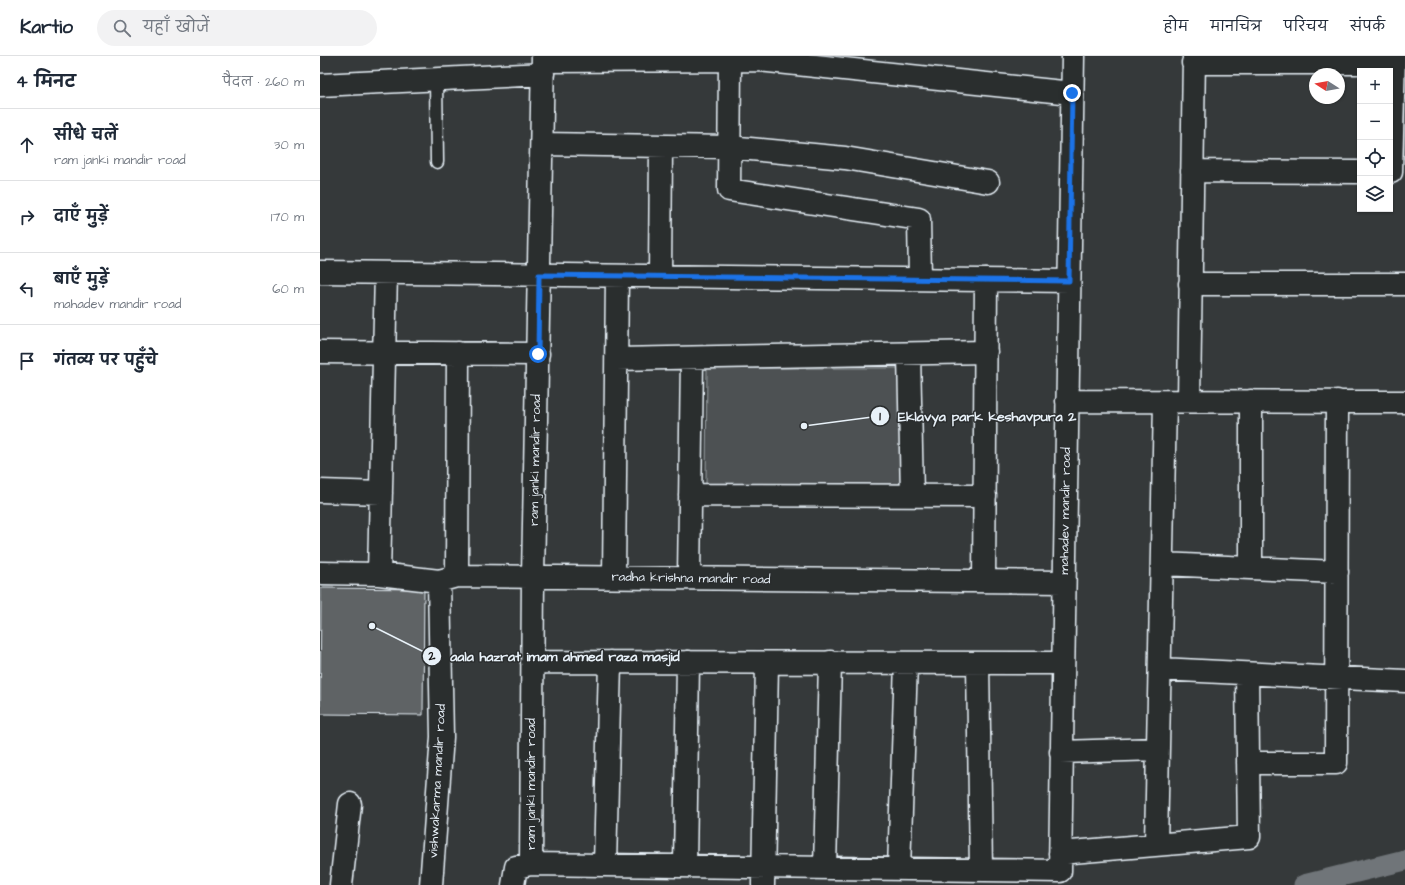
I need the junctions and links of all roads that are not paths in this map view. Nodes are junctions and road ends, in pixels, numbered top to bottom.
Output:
1 (1073, 56) edge
2 (1194, 59) edge
3 (730, 60) junction
4 (1394, 60) edge
5 (543, 64) edge
6 (436, 79) junction
7 (320, 85) edge
8 (1072, 93) junction
9 (542, 144) junction
10 (661, 146) junction
11 (729, 147) junction
12 (437, 162) dead end
13 (1192, 171) junction
14 (1357, 172) edge
15 (1395, 172) edge
16 (988, 182) dead end
17 (320, 272) edge
18 (386, 272) junction
19 (539, 275) junction
20 (618, 276) junction
21 (660, 276) junction
22 (920, 279) junction
23 (986, 280) junction
24 (1069, 281) junction
25 (1190, 284) junction
26 (1405, 284) edge
27 (320, 352) edge
28 (384, 352) junction
29 (986, 352) junction
30 (458, 353) junction
31 (538, 354) junction
32 (909, 354) junction
33 (692, 358) junction
34 (616, 359) junction
35 (1189, 401) junction
36 (1251, 401) junction
37 (1337, 401) junction
38 (1067, 402) junction
39 (1165, 402) junction
40 (1405, 402) edge
41 (320, 492) edge
42 (381, 493) junction
43 (690, 495) junction
44 (912, 496) junction
45 (985, 496) junction
46 (1162, 564) junction
47 (1250, 568) junction
48 (1337, 572) junction
49 (320, 573) edge
50 (379, 574) junction
51 (533, 576) junction
52 (614, 577) junction
53 (689, 578) junction
54 (448, 579) junction
55 (984, 581) junction
56 (1064, 582) junction
57 (532, 662) junction
58 (610, 662) junction
59 (688, 662) junction
60 (767, 662) junction
61 (830, 662) junction
62 (906, 663) junction
63 (978, 663) junction
64 (1063, 663) junction
65 (1160, 669) junction
66 (1247, 674) junction
67 (1336, 678) junction
68 (1405, 681) edge
69 (1158, 750) junction
70 (1061, 752) junction
71 (1248, 763) junction
72 (350, 804) dead end
73 (1156, 845) junction
74 (1060, 862) junction
75 (531, 864) junction
76 (604, 865) junction
77 (685, 866) junction
78 (825, 868) junction
79 (899, 869) junction
80 (980, 870) junction
81 (763, 876) edge
82 (341, 885) edge
83 (431, 885) edge
84 (513, 885) edge

1 - 8 street, mahadev mandir road
2 - 4 street
2 - 13 street
3 - 5 street
3 - 8 street
3 - 11 street
4 - 15 street
5 - 6 street
5 - 9 street, ram janki mandir road
6 - 7 street
6 - 12 lane
8 - 24 street, mahadev mandir road
9 - 10 street
9 - 19 street, ram janki mandir road
10 - 11 street
10 - 21 street
11 - 16 street
11 - 22 street
13 - 14 street
13 - 25 street
17 - 18 street
18 - 19 street
18 - 28 street
19 - 20 street
19 - 31 street, ram janki mandir road
20 - 21 street
20 - 34 street
21 - 22 street
22 - 23 street
23 - 24 street
23 - 29 street
24 - 38 street, mahadev mandir road
25 - 26 street
25 - 35 street
27 - 28 street
28 - 30 street
28 - 42 street
29 - 32 street
29 - 45 street
30 - 31 street
30 - 54 street, vishwakarma mandir road
31 - 51 street, ram janki mandir road
32 - 33 street
32 - 44 street
33 - 34 street
33 - 43 street
34 - 52 street
35 - 36 street
35 - 39 street
36 - 37 street
36 - 47 street
37 - 40 street
37 - 48 street
38 - 39 street
38 - 56 street, mahadev mandir road
39 - 46 street
41 - 42 street
42 - 50 street
43 - 44 street
43 - 53 street
44 - 45 street
45 - 55 street
46 - 47 street
46 - 65 street
47 - 48 street
48 - 67 street
49 - 50 street, radha krishna mandir road
50 - 54 street, radha krishna mandir road
51 - 52 street, radha krishna mandir road
51 - 54 street, radha krishna mandir road
51 - 57 street, ram janki mandir road
52 - 53 street, radha krishna mandir road
53 - 55 street, radha krishna mandir road
54 - 83 street, vishwakarma mandir road
55 - 56 street, radha krishna mandir road
56 - 64 street, mahadev mandir road
57 - 58 street
57 - 75 street, ram janki mandir road
58 - 59 street
58 - 76 street
59 - 60 street
59 - 77 street
60 - 61 street
60 - 81 street
61 - 62 street
61 - 78 street
62 - 63 street
62 - 79 street
63 - 64 street
63 - 80 street
64 - 70 street, mahadev mandir road
65 - 66 street
65 - 69 street
66 - 67 street
66 - 71 street
67 - 68 street
67 - 71 street
69 - 70 street
69 - 73 street
70 - 74 street, mahadev mandir road
71 - 73 street
72 - 82 street
73 - 74 street
74 - 80 street
75 - 76 street
75 - 84 street
76 - 77 street
77 - 81 street
78 - 79 street
78 - 81 street
79 - 80 street

